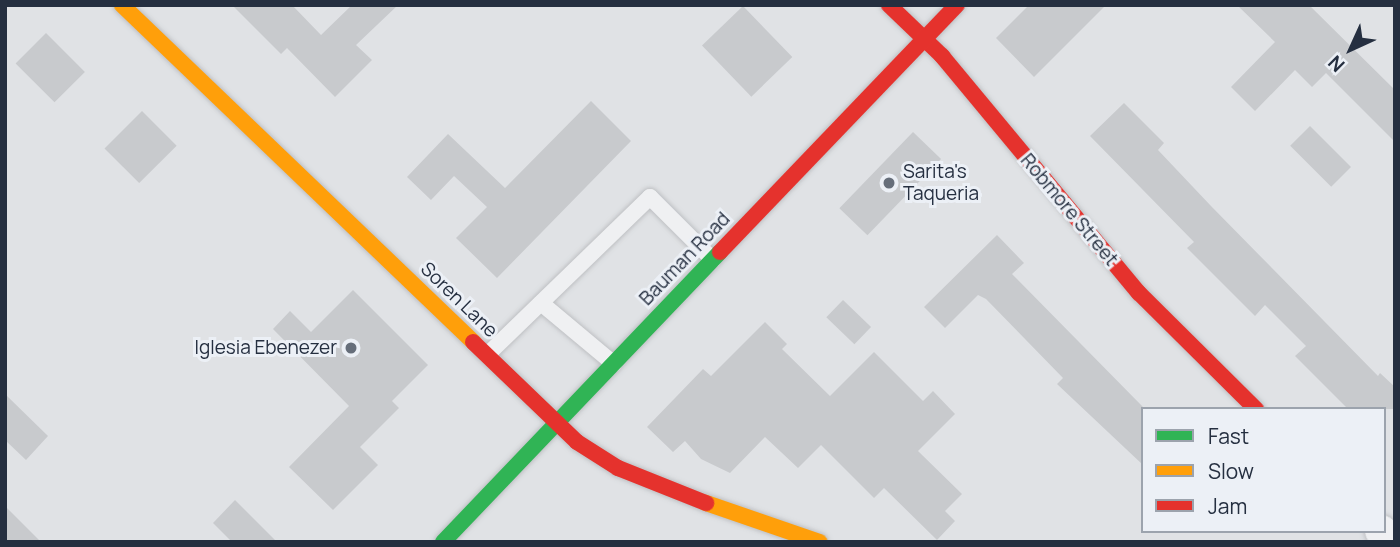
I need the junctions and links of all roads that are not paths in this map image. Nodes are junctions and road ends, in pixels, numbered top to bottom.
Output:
1 (121, 5) edge
2 (889, 5) edge
3 (957, 5) edge
4 (924, 40) junction
5 (713, 260) junction
6 (541, 303) junction
7 (486, 355) junction
8 (614, 364) junction
9 (1254, 407) edge
10 (557, 423) junction
11 (443, 542) edge
12 (819, 542) edge

1 - 7 street, Soren Lane
2 - 4 street, Robmore Street
3 - 4 street, Bauman Road
4 - 5 street, Bauman Road
4 - 9 street, Robmore Street
5 - 6 lane
5 - 8 street, Bauman Road
6 - 7 lane
6 - 8 lane
7 - 10 street, Soren Lane
8 - 10 street, Bauman Road
10 - 11 street, Bauman Road
10 - 12 street, Soren Lane

